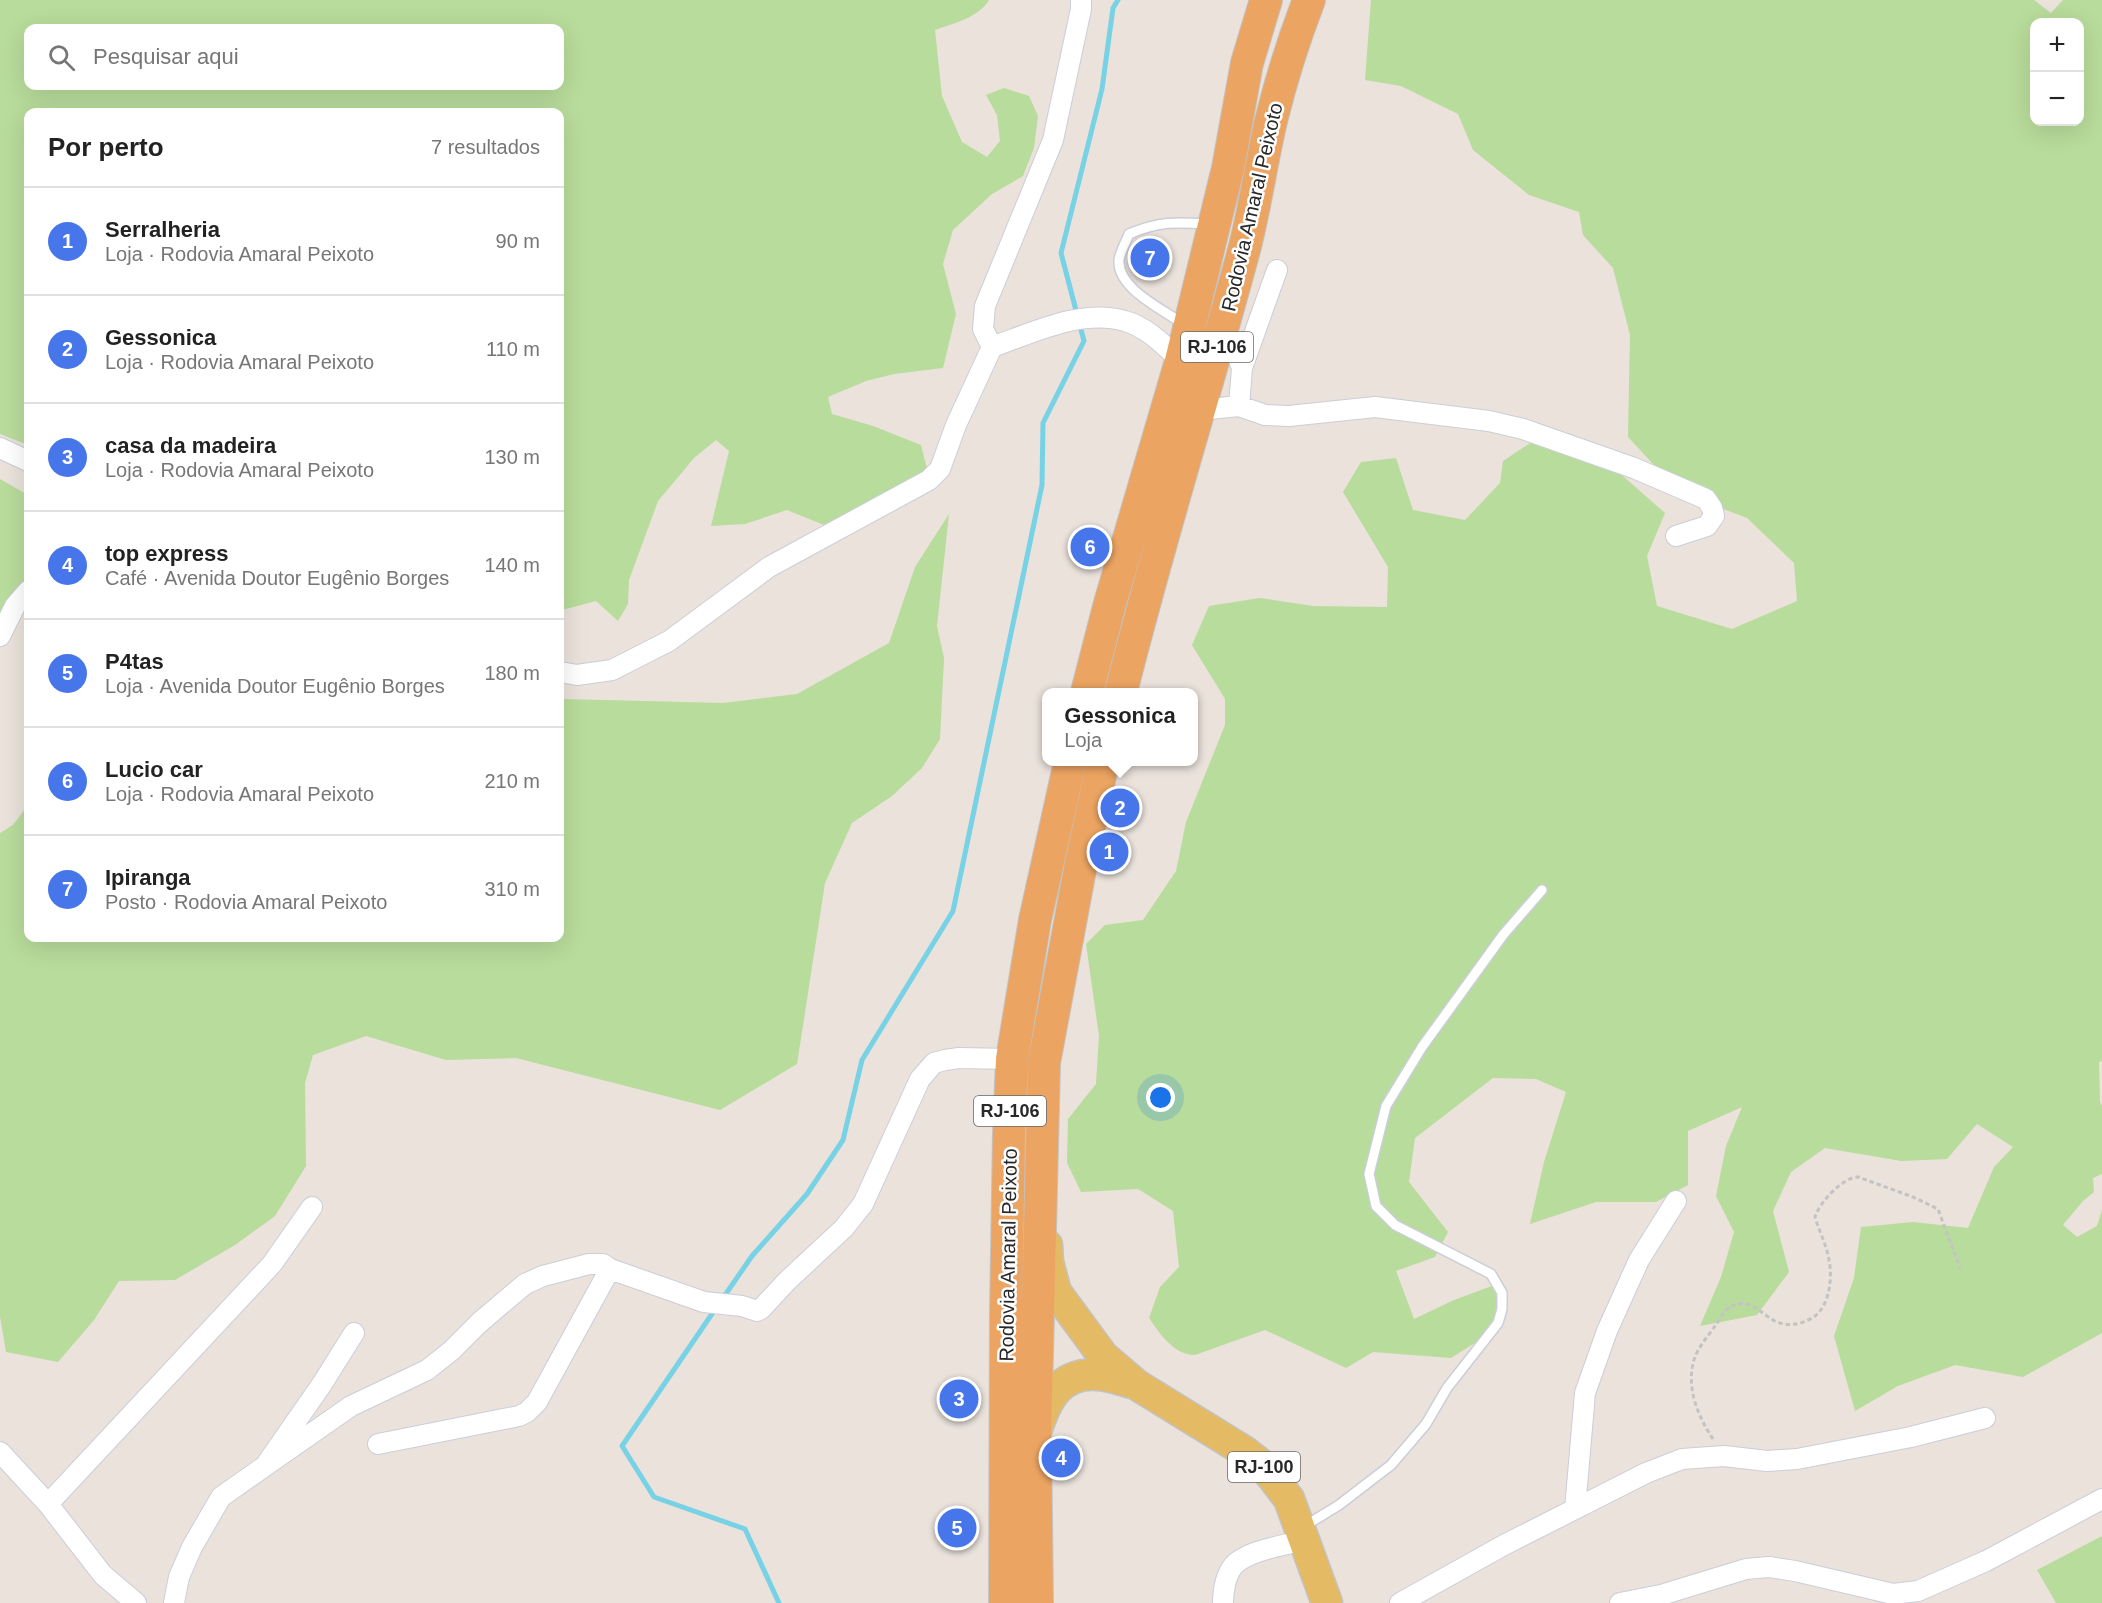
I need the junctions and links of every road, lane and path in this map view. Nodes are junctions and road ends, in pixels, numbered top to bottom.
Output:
1 (1081, 0) edge
2 (1266, 0) edge
3 (1309, 0) edge
4 (1214, 224) junction
5 (1277, 270) dead end
6 (1189, 328) junction
7 (1220, 338) junction
8 (992, 347) junction
9 (1181, 361) junction
10 (1242, 368) junction
11 (1239, 406) junction
12 (1200, 410) junction
13 (0, 448) edge
14 (24, 459) edge
15 (1676, 536) dead end
16 (24, 596) edge
17 (0, 636) edge
18 (564, 673) edge
19 (1088, 688) edge
20 (1122, 688) edge
21 (1069, 766) edge
22 (1102, 766) edge
23 (1542, 890) dead end
24 (1012, 1059) junction
25 (1040, 1158) junction
26 (1676, 1201) dead end
27 (312, 1207) dead end
28 (1960, 1268) dead end
29 (610, 1269) junction
30 (354, 1333) dead end
31 (1137, 1385) junction
32 (1985, 1418) dead end
33 (1035, 1435) junction
34 (378, 1444) dead end
35 (0, 1452) edge
36 (1724, 1456) junction
37 (265, 1466) junction
38 (2102, 1499) edge
39 (48, 1504) junction
40 (1575, 1509) junction
41 (1302, 1534) junction
42 (135, 1603) edge
43 (174, 1603) edge
44 (1005, 1603) edge
45 (1037, 1603) edge
46 (1223, 1603) edge
47 (1327, 1603) edge
48 (1400, 1603) edge
49 (1620, 1603) edge

1 - 8 street
2 - 4 highway, Rodovia Amaral Peixoto / RJ-106
3 - 7 highway, Rodovia Amaral Peixoto / RJ-106
4 - 6 highway, Rodovia Amaral Peixoto / RJ-106
4 - 6 lane
5 - 10 street
6 - 9 highway, Rodovia Amaral Peixoto / RJ-106
7 - 10 street
7 - 12 highway, Rodovia Amaral Peixoto / RJ-106
8 - 9 street
8 - 18 street
9 - 19 highway, Rodovia Amaral Peixoto / RJ-106
10 - 11 street
11 - 12 street
11 - 15 street
12 - 20 highway, Rodovia Amaral Peixoto / RJ-106
13 - 14 street
16 - 17 street
21 - 24 highway, Rodovia Amaral Peixoto / RJ-106
22 - 25 highway, Rodovia Amaral Peixoto / RJ-106
23 - 41 lane
24 - 29 street
24 - 44 highway, Rodovia Amaral Peixoto / RJ-106
25 - 31 main road, RJ-100
25 - 33 highway, Rodovia Amaral Peixoto / RJ-106
26 - 40 street
27 - 39 street
28 - 36 path
29 - 34 street
29 - 37 street
30 - 37 street
31 - 33 main road, RJ-100
31 - 41 main road, RJ-100
32 - 36 street
33 - 45 highway, RJ-106
35 - 39 street
36 - 40 street
37 - 43 street
38 - 49 street
39 - 42 street
40 - 48 street
41 - 46 street
41 - 47 main road, RJ-100

